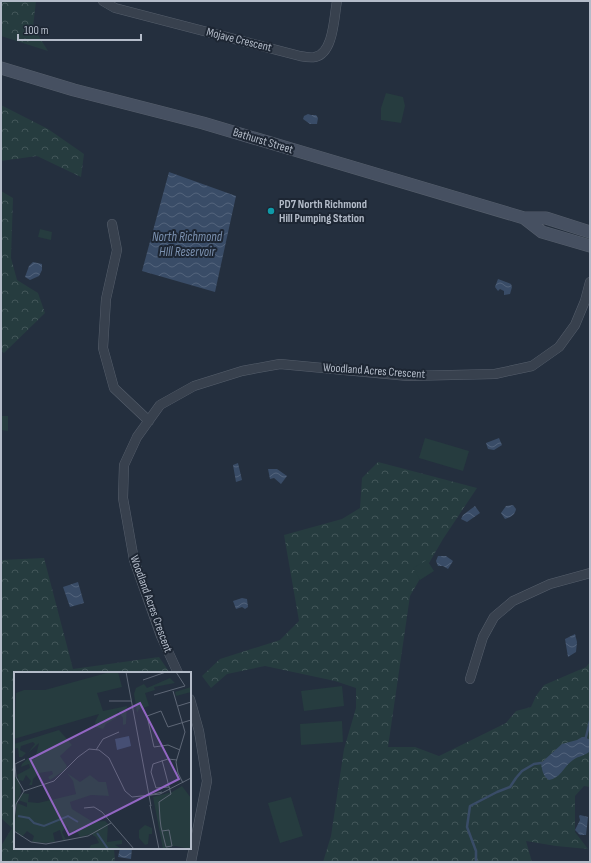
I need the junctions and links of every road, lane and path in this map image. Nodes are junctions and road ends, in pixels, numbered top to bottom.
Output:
1 (103, 1) edge
2 (336, 1) edge
3 (1, 68) edge
4 (524, 218) junction
5 (112, 224) dead end
6 (590, 232) edge
7 (590, 246) edge
8 (590, 282) edge
9 (149, 421) junction
10 (590, 573) edge
11 (178, 672) edge
12 (470, 679) dead end
13 (191, 702) edge
14 (191, 862) edge

1 - 2 street, Mojave Crescent
3 - 4 main road, Bathurst Street
4 - 6 main road, Bathurst Street
4 - 7 main road, Bathurst Street
5 - 9 street
8 - 9 street, Woodland Acres Crescent
9 - 11 street, Woodland Acres Crescent
10 - 12 street
13 - 14 street

